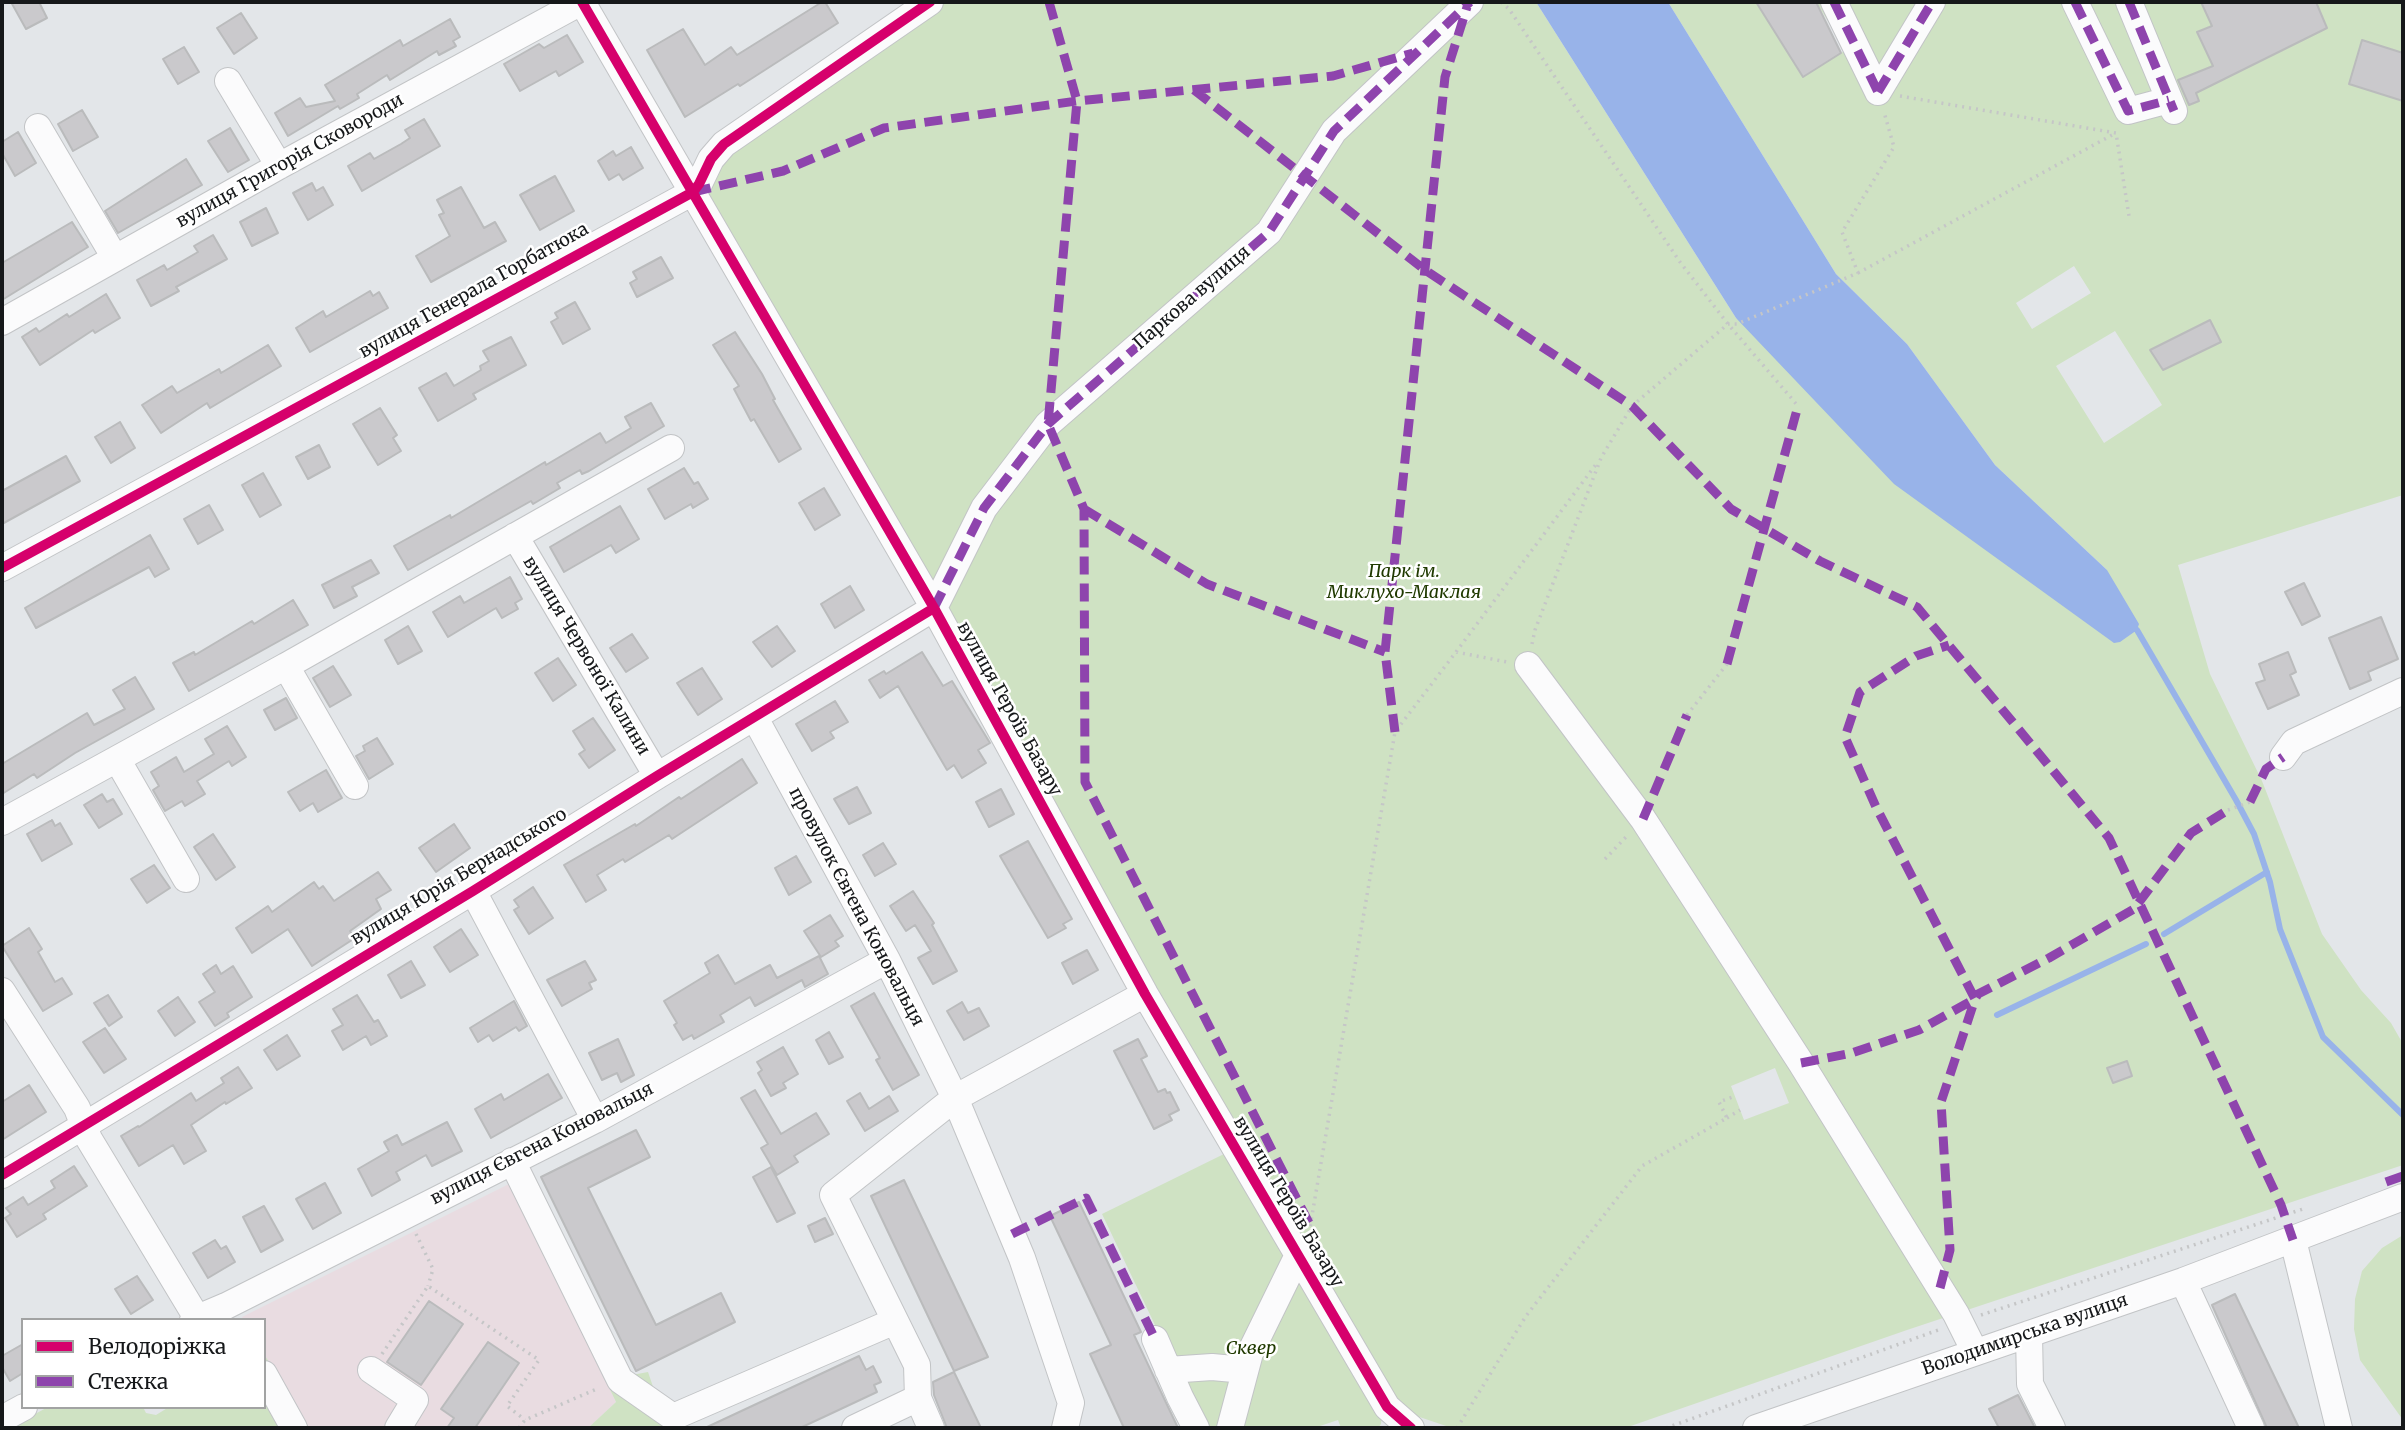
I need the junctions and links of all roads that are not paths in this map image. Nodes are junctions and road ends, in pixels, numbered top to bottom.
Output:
1 (581, 2) edge
2 (930, 2) edge
3 (1470, 2) edge
4 (1834, 2) edge
5 (1932, 2) edge
6 (2075, 2) edge
7 (2129, 2) edge
8 (228, 81) dead end
9 (38, 127) dead end
10 (279, 166) junction
11 (693, 192) junction
12 (115, 258) junction
13 (2, 323) edge
14 (671, 448) dead end
15 (515, 536) junction
16 (2, 568) edge
17 (934, 608) junction
18 (1528, 665) road end
19 (286, 666) junction
20 (2403, 691) edge
21 (755, 718) junction
22 (2283, 757) dead end
23 (117, 759) junction
24 (657, 776) junction
25 (355, 786) dead end
26 (2, 822) edge
27 (186, 878) dead end
28 (472, 891) junction
29 (887, 960) junction
30 (2, 991) edge
31 (1145, 994) junction
32 (955, 1098) junction
33 (595, 1119) junction
34 (83, 1125) junction
35 (512, 1161) junction
36 (2, 1175) edge
37 (2403, 1197) edge
38 (2293, 1240) junction
39 (1299, 1254) junction
40 (2183, 1281) junction
41 (230, 1313) edge
42 (194, 1318) edge
43 (201, 1318) edge
44 (895, 1321) junction
45 (2029, 1334) junction
46 (1155, 1339) dead end
47 (1975, 1352) junction
48 (372, 1370) road end
49 (1168, 1370) junction
50 (1245, 1370) junction
51 (266, 1378) edge
52 (918, 1398) junction
53 (21, 1409) edge
54 (2, 1419) edge
55 (675, 1422) edge
56 (294, 1428) edge
57 (397, 1428) edge
58 (855, 1428) edge
59 (931, 1428) edge
60 (1065, 1428) edge
61 (1196, 1428) edge
62 (1230, 1428) edge
63 (1411, 1428) edge
64 (1756, 1428) edge
65 (2052, 1428) edge
66 (2251, 1428) edge
67 (2339, 1428) edge

1 - 10 street, вулиця Григорія Сковороди
1 - 11 street, вулиця Героїв Базару
2 - 11 street
3 - 17 street, Паркова вулиця
4 - 5 street
6 - 7 street
8 - 10 street
9 - 12 street
10 - 12 street, вулиця Григорія Сковороди
11 - 16 street, вулиця Генерала Горбатюка
11 - 17 street, вулиця Героїв Базару
12 - 13 street, вулиця Григорія Сковороди
14 - 15 street, вулиця Червоної Калини
15 - 19 street, вулиця Червоної Калини
15 - 24 street, вулиця Червоної Калини
17 - 21 street, вулиця Юрія Бернадського
17 - 31 street, вулиця Героїв Базару
18 - 47 street
19 - 23 street, вулиця Червоної Калини
19 - 25 street
20 - 22 street
21 - 24 street, вулиця Юрія Бернадського
21 - 29 street, провулок Євгена Коновальця
23 - 26 street, вулиця Червоної Калини
23 - 27 street
24 - 28 street, вулиця Юрія Бернадського
28 - 33 street
28 - 34 street, вулиця Юрія Бернадського
29 - 32 street, провулок Євгена Коновальця
29 - 33 street, вулиця Євгена Коновальця
30 - 34 street
31 - 32 street
31 - 39 street, вулиця Героїв Базару
32 - 44 street
32 - 60 street, провулок Євгена Коновальця
33 - 35 street, вулиця Євгена Коновальця
34 - 36 street, вулиця Юрія Бернадського
34 - 42 street
35 - 41 street, вулиця Євгена Коновальця
35 - 55 street
37 - 38 street, Володимирська вулиця
38 - 40 street, Володимирська вулиця
38 - 67 street
39 - 50 street
39 - 63 street, вулиця Героїв Базару
40 - 45 street, Володимирська вулиця
40 - 66 street
41 - 43 street, вулиця Євгена Коновальця
44 - 52 street
44 - 55 street
45 - 47 street, Володимирська вулиця
45 - 65 street
46 - 49 street
47 - 64 street, Володимирська вулиця
48 - 57 street
49 - 50 street
49 - 61 street
50 - 62 street
51 - 56 street
52 - 58 street
52 - 59 street
53 - 54 street

